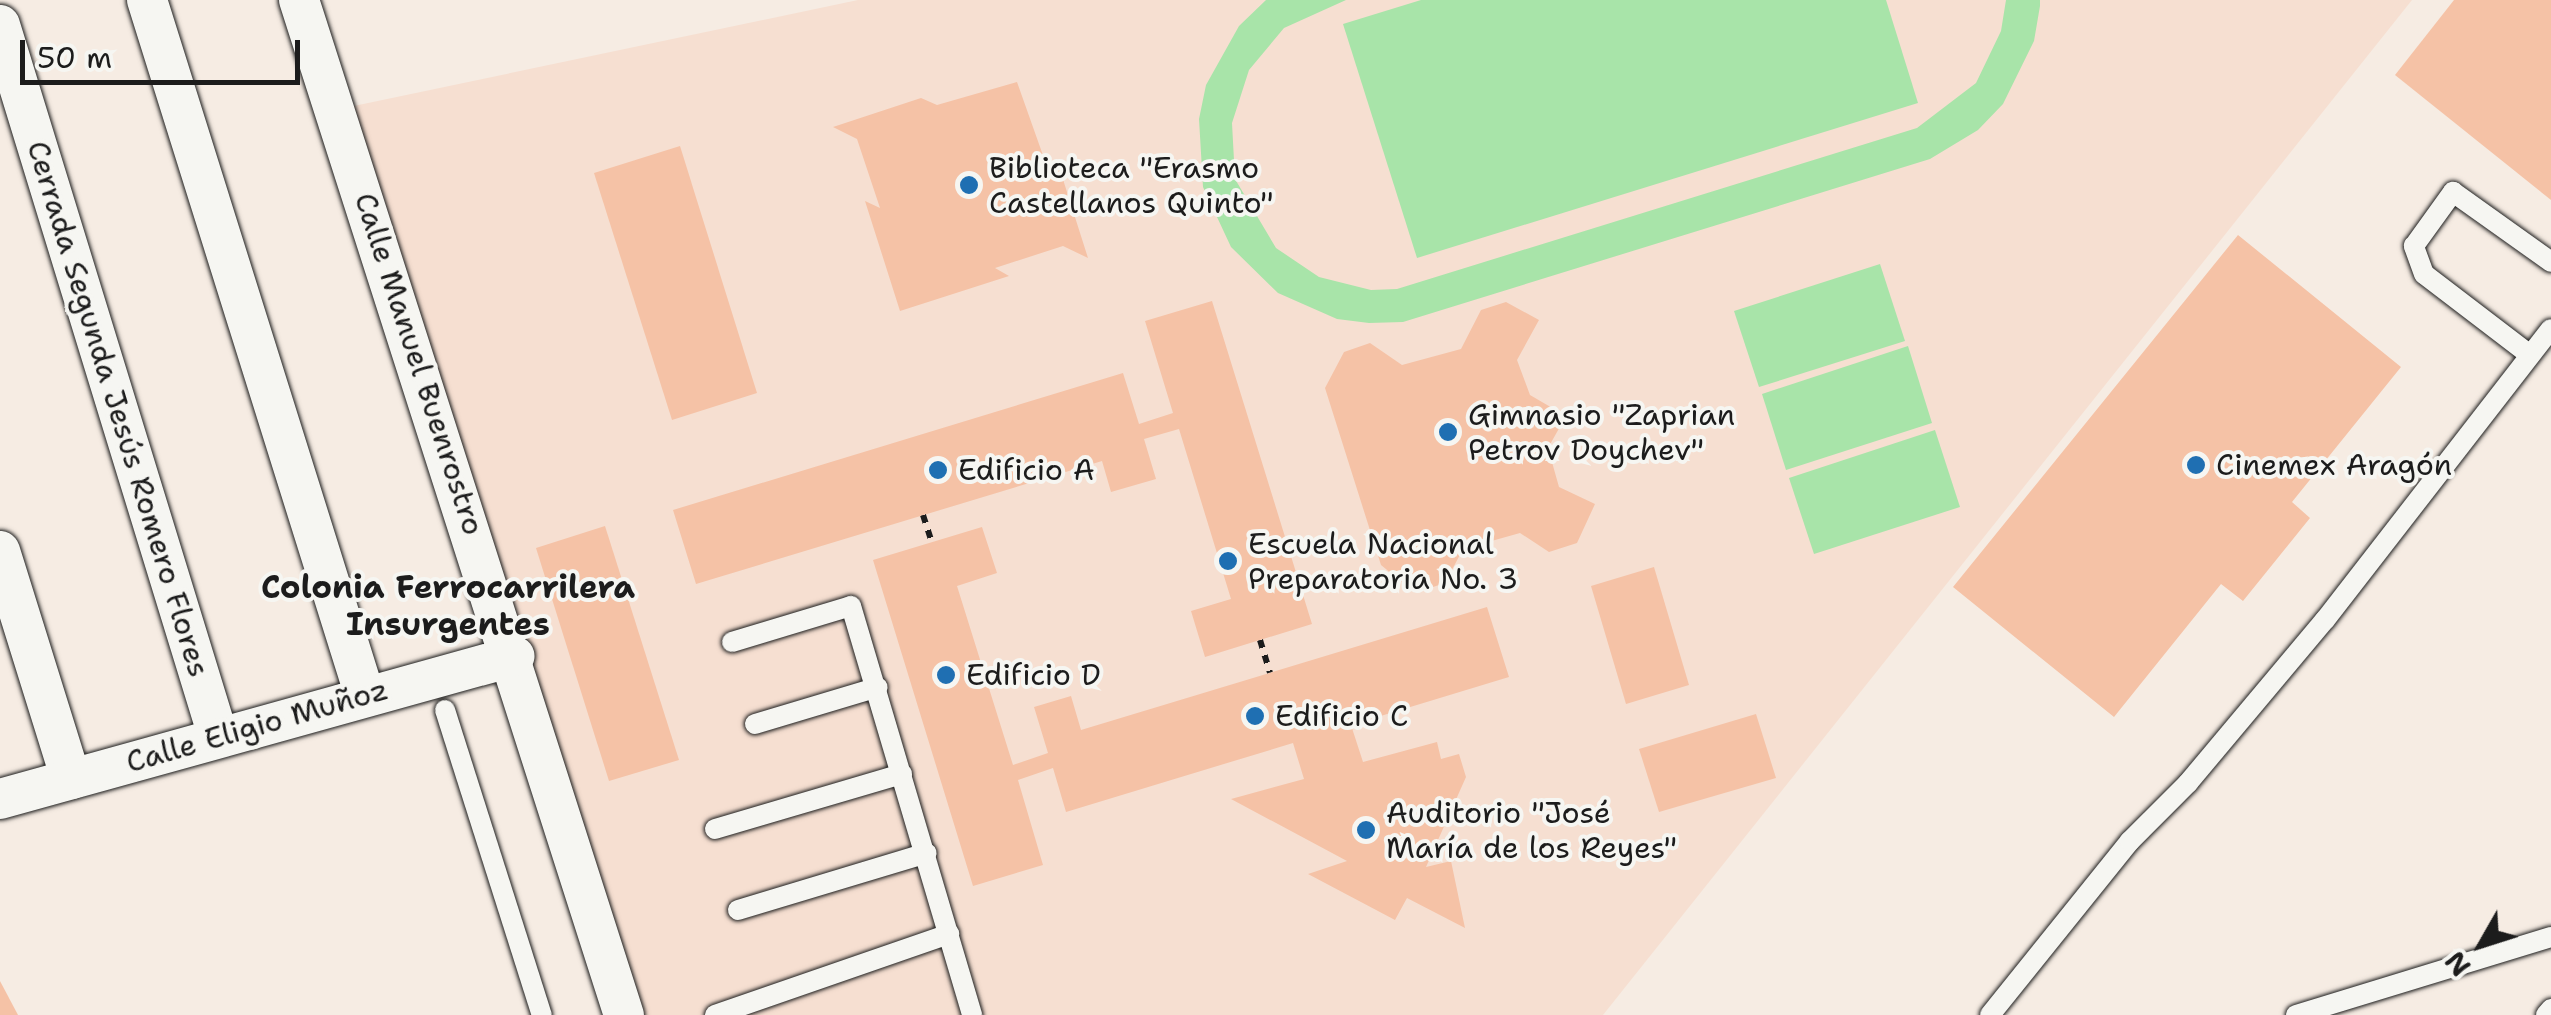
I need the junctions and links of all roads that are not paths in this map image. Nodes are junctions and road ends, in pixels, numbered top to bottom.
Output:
1 (147, 0) edge
2 (299, 0) edge
3 (332, 0) edge
4 (0, 25) edge
5 (326, 79) junction
6 (2551, 262) edge
7 (2551, 329) edge
8 (2530, 354) junction
9 (0, 551) edge
10 (732, 642) dead end
11 (514, 656) junction
12 (878, 687) junction
13 (365, 696) junction
14 (445, 710) dead end
15 (755, 724) dead end
16 (218, 736) junction
17 (902, 774) junction
18 (71, 779) junction
19 (0, 799) edge
20 (715, 829) dead end
21 (927, 853) junction
22 (738, 910) dead end
23 (949, 934) junction
24 (2551, 937) edge
25 (1999, 1012) edge
26 (542, 1015) edge
27 (624, 1015) edge
28 (715, 1015) edge
29 (972, 1015) edge
30 (2296, 1015) edge

1 - 13 street
2 - 5 street, Calle Manuel Buenrostro
3 - 5 street
4 - 16 street, Cerrada Segunda Jesús Romero Flores
5 - 11 street, Calle Manuel Buenrostro
6 - 8 lane
7 - 8 lane
8 - 25 lane
9 - 18 street
10 - 12 lane
11 - 13 street, Calle Eligio Muñoz
11 - 27 street, Calle Manuel Buenrostro
12 - 15 lane
12 - 17 lane
13 - 16 street, Calle Eligio Muñoz
14 - 26 lane
16 - 18 street, Calle Eligio Muñoz
17 - 20 lane
17 - 21 lane
18 - 19 street, Calle Eligio Muñoz
21 - 22 lane
21 - 23 lane
23 - 28 lane
23 - 29 lane
24 - 30 lane

